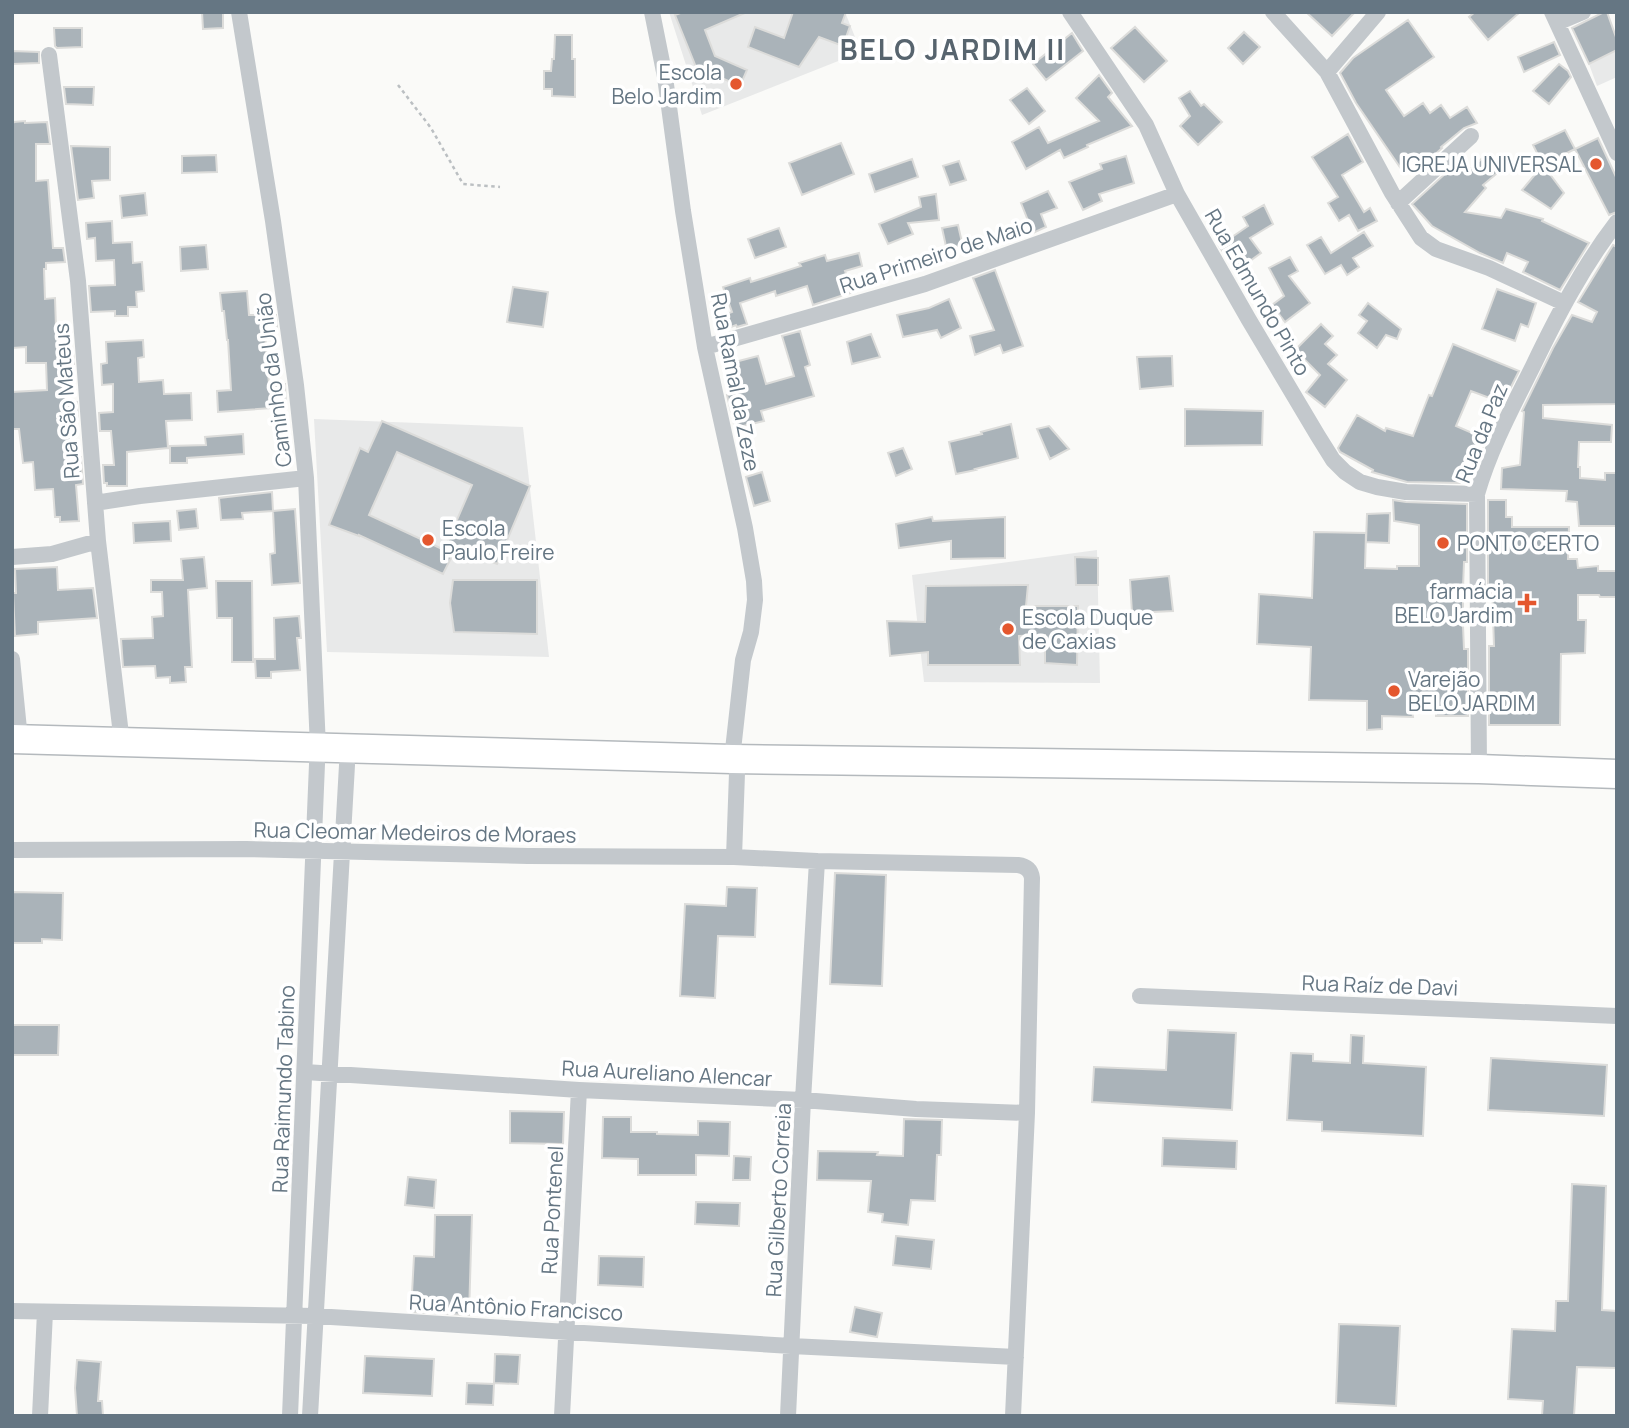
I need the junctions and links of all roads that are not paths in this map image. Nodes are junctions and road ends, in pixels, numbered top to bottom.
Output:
1 (239, 12) edge
2 (652, 12) edge
3 (1070, 12) edge
4 (1273, 12) edge
5 (1378, 12) edge
6 (1583, 12) edge
7 (1555, 18) edge
8 (49, 55) dead end
9 (1327, 72) junction
10 (1471, 136) dead end
11 (1617, 153) edge
12 (1177, 194) junction
13 (1398, 203) junction
14 (1617, 222) edge
15 (1564, 303) junction
16 (705, 348) junction
17 (306, 478) junction
18 (1477, 494) junction
19 (95, 503) junction
20 (98, 541) junction
21 (12, 557) edge
22 (12, 659) edge
23 (122, 743) junction
24 (15, 745) edge
25 (317, 755) junction
26 (347, 765) junction
27 (735, 766) junction
28 (1479, 769) junction
29 (1617, 774) edge
30 (1617, 792) edge
31 (12, 850) edge
32 (313, 851) junction
33 (343, 851) junction
34 (734, 857) junction
35 (817, 861) junction
36 (1140, 996) dead end
37 (1617, 1016) edge
38 (305, 1072) junction
39 (329, 1073) junction
40 (579, 1090) junction
41 (803, 1100) junction
42 (1027, 1113) junction
43 (12, 1311) edge
44 (45, 1312) junction
45 (295, 1316) junction
46 (315, 1316) junction
47 (567, 1331) junction
48 (792, 1346) junction
49 (1016, 1357) junction
50 (40, 1416) edge
51 (290, 1416) edge
52 (310, 1416) edge
53 (562, 1416) edge
54 (788, 1416) edge
55 (1013, 1416) edge

1 - 17 street, Caminho da União
2 - 16 street, Rua Ramal da Zeze
3 - 12 street, Rua Edmundo Pinto
4 - 9 street
5 - 9 street
6 - 7 street
7 - 11 street
8 - 19 street, Rua São Mateus
9 - 13 street
10 - 13 street
12 - 16 street, Rua Primeiro de Maio
12 - 18 street, Rua Edmundo Pinto
13 - 15 street
14 - 15 street, Rua da Paz
15 - 18 street, Rua da Paz
16 - 27 street, Rua Ramal da Zeze
17 - 19 street
17 - 25 street, Caminho da União
18 - 28 street, Rua da Paz
19 - 20 street, Rua São Mateus
20 - 21 street
20 - 23 street, Rua São Mateus
22 - 24 street
23 - 24 highway
23 - 25 highway
24 - 25 highway
25 - 26 highway
25 - 27 highway
25 - 32 street, Rua Raimundo Tabino
26 - 27 highway
26 - 33 street, Rua Raimundo Tabino
27 - 28 highway
27 - 30 highway
27 - 34 street, Rua Ramal da Zeze
28 - 29 highway
31 - 32 street, Rua Cleomar Medeiros de Moraes
32 - 33 street, Rua Cleomar Medeiros de Moraes
32 - 38 street, Rua Raimundo Tabino
33 - 34 street, Rua Cleomar Medeiros de Moraes
33 - 39 street, Rua Raimundo Tabino
34 - 35 street, Rua Cleomar Medeiros de Moraes
35 - 41 street, Rua Gilberto Correia
35 - 42 street
36 - 37 street, Rua Raíz de Davi
38 - 39 street, Rua Aureliano Alencar
38 - 45 street, Rua Raimundo Tabino
39 - 40 street, Rua Aureliano Alencar
39 - 46 street, Rua Raimundo Tabino
40 - 41 street, Rua Aureliano Alencar
40 - 47 street, Rua Pontenel
41 - 42 street, Rua Aureliano Alencar
41 - 48 street, Rua Gilberto Correia
42 - 49 street
43 - 44 street, Rua Antônio Francisco
44 - 45 street, Rua Antônio Francisco
44 - 50 street
45 - 46 street, Rua Antônio Francisco
45 - 51 street, Rua Raimundo Tabino
46 - 47 street, Rua Antônio Francisco
46 - 52 street, Rua Raimundo Tabino
47 - 48 street, Rua Antônio Francisco
47 - 53 street, Rua Pontenel
48 - 49 street, Rua Antônio Francisco
48 - 54 street, Rua Gilberto Correia
49 - 55 street

